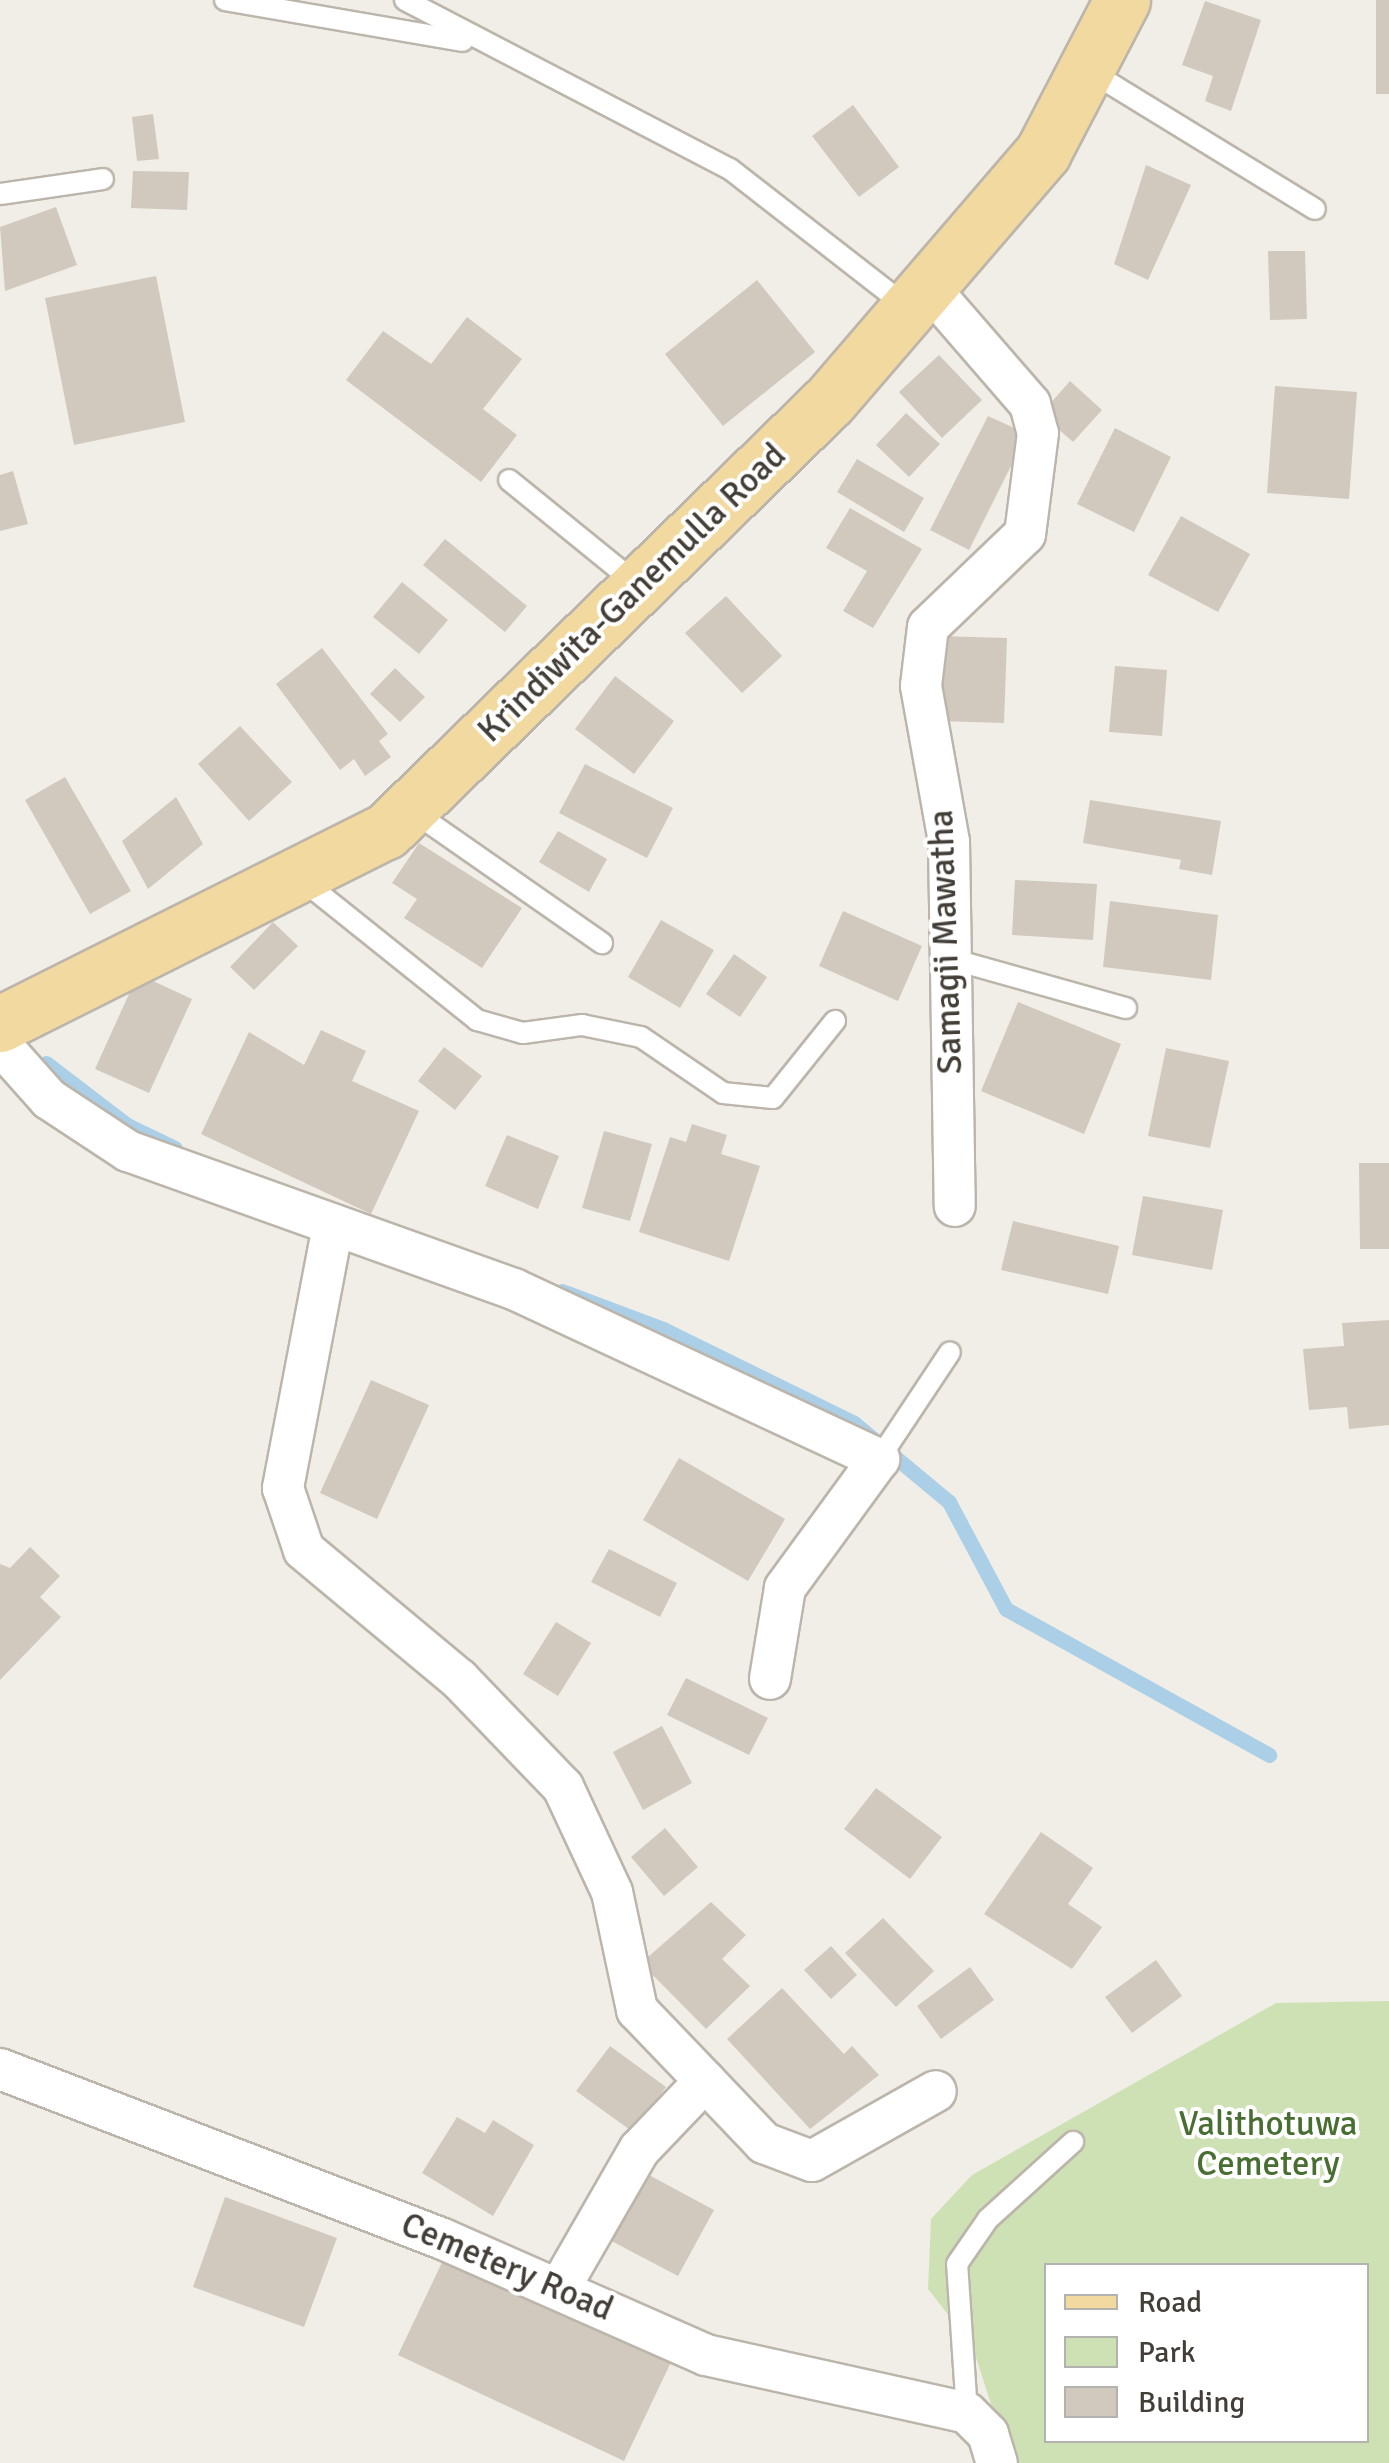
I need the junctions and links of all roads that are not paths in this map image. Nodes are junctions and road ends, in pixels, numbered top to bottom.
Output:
1 (225, 0) edge
2 (405, 0) edge
3 (1112, 7) edge
4 (474, 43) junction
5 (1086, 69) junction
6 (103, 179) dead end
7 (0, 194) edge
8 (1316, 208) dead end
9 (916, 295) junction
10 (509, 480) dead end
11 (638, 585) junction
12 (409, 809) junction
13 (299, 878) junction
14 (602, 943) dead end
15 (948, 958) junction
16 (1126, 1008) dead end
17 (835, 1021) dead end
18 (0, 1024) edge
19 (0, 1044) edge
20 (955, 1206) dead end
21 (332, 1231) junction
22 (950, 1352) dead end
23 (878, 1460) junction
24 (770, 1680) dead end
25 (0, 2068) edge
26 (705, 2080) junction
27 (936, 2091) dead end
28 (1074, 2142) dead end
29 (559, 2288) junction
30 (967, 2413) junction
31 (996, 2463) edge

1 - 4 lane
2 - 4 lane
3 - 5 main road, Krindiwita-Ganemulla Road
4 - 9 lane
5 - 8 lane
5 - 9 main road, Krindiwita-Ganemulla Road
6 - 7 lane
9 - 11 main road, Krindiwita-Ganemulla Road
9 - 15 street, Samagii Mawatha
10 - 11 lane
11 - 12 main road, Krindiwita-Ganemulla Road
12 - 13 main road, Krindiwita-Ganemulla Road
12 - 14 lane
13 - 17 lane
13 - 18 main road, Krindiwita-Ganemulla Road
15 - 16 lane
15 - 20 street, Samagii Mawatha
19 - 21 street
21 - 23 street
21 - 26 street
22 - 23 lane
23 - 24 street
25 - 29 street, Cemetery Road
26 - 27 street
26 - 29 street
28 - 30 lane
29 - 30 street, Cemetery Road
30 - 31 street

